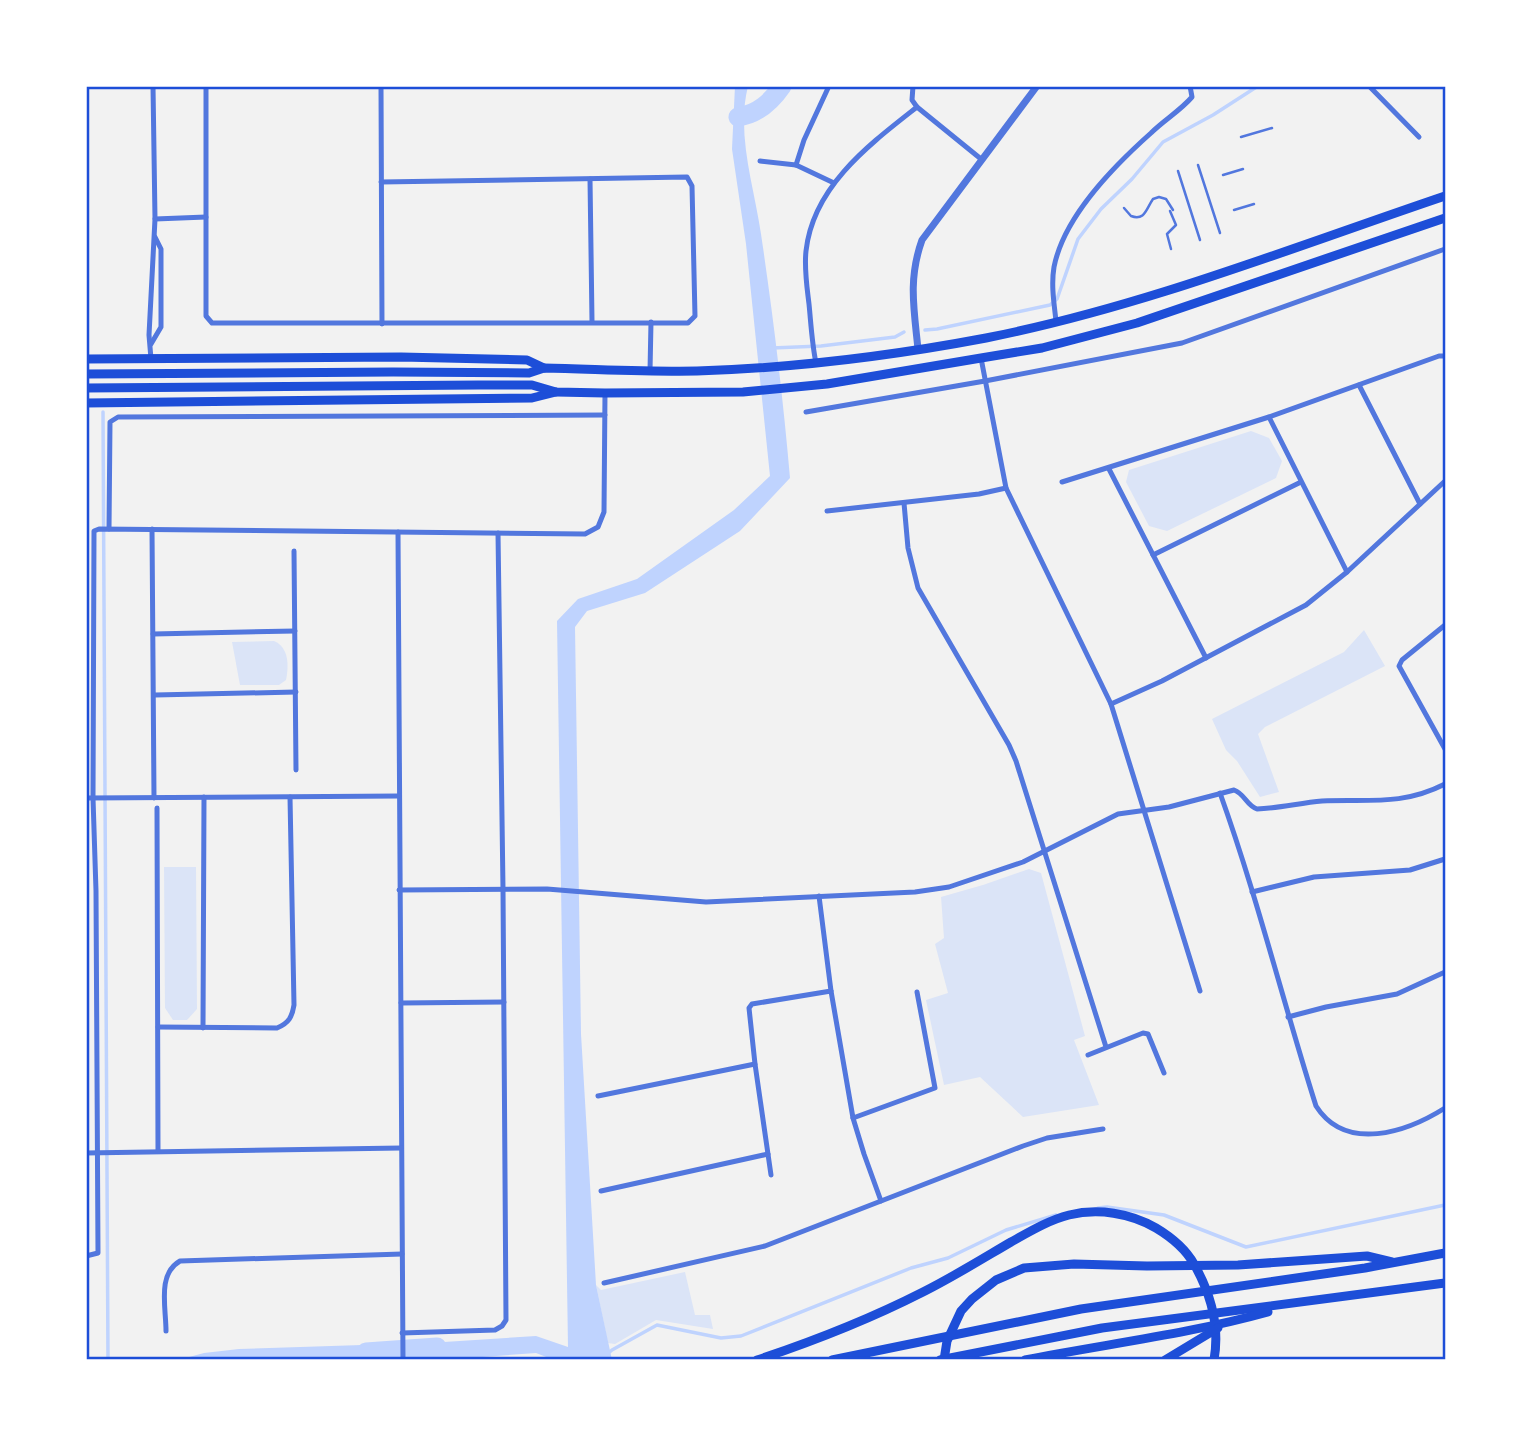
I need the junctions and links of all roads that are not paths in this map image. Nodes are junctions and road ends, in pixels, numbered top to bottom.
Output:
1 (153, 86) edge
2 (206, 86) edge
3 (382, 86) edge
4 (829, 86) edge
5 (913, 86) edge
6 (1037, 86) edge
7 (1190, 86) edge
8 (1369, 86) edge
9 (917, 107) junction
10 (1272, 128) dead end
11 (1241, 137) dead end
12 (1419, 137) dead end
13 (981, 159) junction
14 (760, 161) dead end
15 (796, 165) junction
16 (1198, 165) dead end
17 (1244, 169) dead end
18 (1178, 171) dead end
19 (1223, 175) dead end
20 (590, 179) junction
21 (381, 182) junction
22 (834, 183) junction
23 (1445, 196) edge
24 (1254, 204) dead end
25 (1124, 208) dead end
26 (1234, 210) dead end
27 (206, 217) junction
28 (1445, 218) edge
29 (155, 219) junction
30 (1220, 233) dead end
31 (155, 237) junction
32 (1200, 240) dead end
33 (1171, 249) dead end
34 (1445, 249) edge
35 (592, 321) junction
36 (1056, 321) junction
37 (651, 323) junction
38 (382, 324) junction
39 (151, 344) junction
40 (918, 349) junction
41 (1445, 356) edge
42 (981, 358) junction
43 (86, 359) edge
44 (151, 359) junction
45 (816, 363) junction
46 (544, 368) junction
47 (650, 371) junction
48 (86, 374) edge
49 (985, 381) junction
50 (1359, 385) junction
51 (86, 388) edge
52 (556, 392) junction
53 (605, 393) junction
54 (86, 403) edge
55 (806, 412) dead end
56 (605, 415) junction
57 (1269, 417) junction
58 (1109, 469) junction
59 (1445, 481) edge
60 (1062, 482) dead end
61 (1301, 482) junction
62 (1006, 488) junction
63 (904, 503) junction
64 (1420, 504) junction
65 (827, 512) dead end
66 (109, 529) junction
67 (152, 529) junction
68 (398, 532) junction
69 (498, 533) junction
70 (295, 551) dead end
71 (1153, 555) junction
72 (1347, 572) junction
73 (89, 594) edge
74 (1445, 625) edge
75 (295, 631) junction
76 (153, 634) junction
77 (1206, 658) junction
78 (296, 692) junction
79 (155, 695) junction
80 (1111, 704) junction
81 (1445, 749) edge
82 (296, 770) dead end
83 (1445, 783) edge
84 (1220, 793) junction
85 (399, 796) junction
86 (204, 797) junction
87 (290, 797) junction
88 (86, 798) edge
89 (95, 798) junction
90 (154, 798) junction
91 (157, 808) dead end
92 (1144, 811) junction
93 (1044, 853) junction
94 (1445, 859) edge
95 (503, 889) junction
96 (400, 890) junction
97 (86, 891) edge
98 (96, 891) junction
99 (1252, 892) junction
100 (819, 896) junction
101 (1445, 972) edge
102 (831, 991) junction
103 (1200, 991) dead end
104 (917, 992) dead end
105 (504, 1002) junction
106 (401, 1003) junction
107 (1288, 1017) junction
108 (158, 1027) junction
109 (203, 1028) junction
110 (1106, 1047) junction
111 (1088, 1055) dead end
112 (755, 1064) junction
113 (1164, 1073) dead end
114 (598, 1096) dead end
115 (1445, 1108) edge
116 (853, 1118) junction
117 (1103, 1129) dead end
118 (401, 1148) junction
119 (158, 1152) junction
120 (86, 1153) edge
121 (99, 1153) junction
122 (768, 1154) junction
123 (771, 1175) dead end
124 (601, 1191) dead end
125 (881, 1201) junction
126 (1445, 1253) edge
127 (402, 1254) junction
128 (86, 1256) edge
129 (1397, 1263) junction
130 (604, 1283) dead end
131 (1445, 1283) edge
132 (1300, 1303) junction
133 (1226, 1324) junction
134 (166, 1331) dead end
135 (402, 1337) junction
136 (403, 1360) edge
137 (757, 1360) edge
138 (832, 1360) edge
139 (942, 1360) edge
140 (1025, 1360) edge
141 (1165, 1360) edge
142 (1214, 1360) edge

1 - 29 street
2 - 27 street
3 - 21 street
4 - 15 street
5 - 9 street
6 - 13 street
7 - 36 street
8 - 12 street
9 - 13 street
9 - 22 street
10 - 11 lane
13 - 40 street
14 - 15 street
15 - 22 street
16 - 30 lane
17 - 19 lane
18 - 32 lane
20 - 21 street
20 - 35 street
20 - 37 street
21 - 38 street
22 - 45 street
23 - 36 main road
24 - 26 lane
25 - 33 lane
27 - 29 street
27 - 38 street
28 - 42 main road
29 - 31 street
31 - 39 street
31 - 39 street
34 - 49 street
35 - 37 street
35 - 38 street
36 - 40 main road
37 - 47 street
39 - 44 street
40 - 45 main road
41 - 50 street
42 - 49 street
42 - 53 main road
43 - 44 main road
44 - 46 main road
45 - 47 main road
46 - 47 main road
46 - 48 main road
49 - 55 street
49 - 62 street
50 - 57 street
50 - 64 street
51 - 52 main road
52 - 53 main road
52 - 54 main road
53 - 56 street
56 - 66 street
56 - 69 street
57 - 58 street
57 - 61 street
58 - 60 street
58 - 71 street
59 - 64 street
61 - 71 street
61 - 72 street
62 - 63 street
62 - 80 street
63 - 65 street
63 - 93 street
64 - 72 street
66 - 67 street
66 - 73 street
67 - 68 street
67 - 76 street
68 - 69 street
68 - 85 street
69 - 95 street
70 - 75 street
71 - 77 street
72 - 77 street
73 - 89 street
74 - 81 street
75 - 76 street
75 - 78 street
76 - 79 street
77 - 80 street
78 - 79 street
78 - 82 street
79 - 90 street
80 - 92 street
83 - 84 street
84 - 92 street
84 - 99 street
85 - 87 street
85 - 96 street
86 - 87 street
86 - 90 street
86 - 109 street
87 - 109 street
88 - 89 street
89 - 90 street
89 - 98 street
91 - 108 street
92 - 93 street
92 - 103 street
93 - 100 street
93 - 110 street
94 - 99 street
95 - 96 street
95 - 100 street
95 - 105 street
96 - 106 street
97 - 98 street
98 - 121 street
99 - 107 street
100 - 102 street
101 - 107 street
102 - 112 street
102 - 116 street
104 - 116 street
105 - 106 street
105 - 135 street
106 - 118 street
107 - 115 street
108 - 109 street
108 - 119 street
110 - 111 street
110 - 113 street
112 - 114 street
112 - 122 street
116 - 125 street
117 - 125 street
118 - 119 street
118 - 127 street
119 - 121 street
120 - 121 street
121 - 128 street
122 - 123 street
122 - 124 street
125 - 130 street
126 - 129 main road
127 - 134 street
127 - 135 street
129 - 138 main road
129 - 139 main road
131 - 132 main road
132 - 133 main road
132 - 139 main road
133 - 140 main road
133 - 141 main road
135 - 136 street
137 - 142 main road

